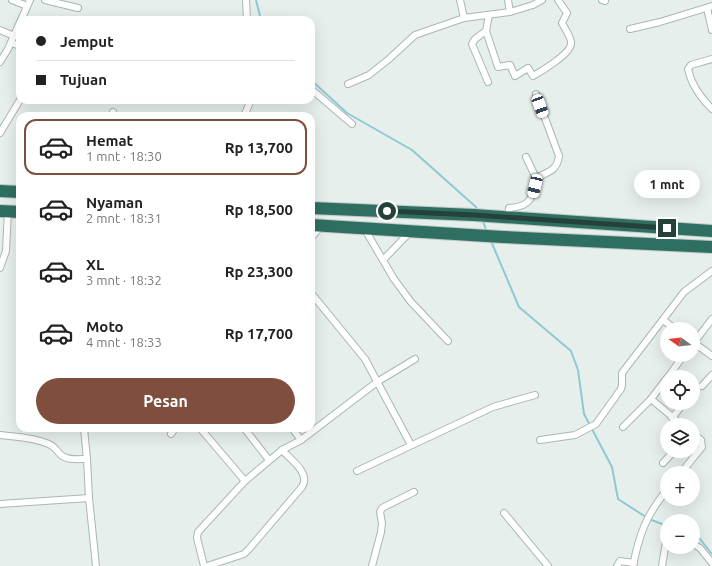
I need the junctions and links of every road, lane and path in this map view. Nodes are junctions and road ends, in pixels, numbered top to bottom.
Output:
1 (12, 0) edge
2 (45, 0) edge
3 (246, 0) edge
4 (460, 0) edge
5 (508, 0) edge
6 (542, 0) edge
7 (558, 0) edge
8 (29, 3) edge
9 (710, 7) edge
10 (78, 8) dead end
11 (510, 12) junction
12 (489, 15) junction
13 (22, 16) edge
14 (247, 16) edge
15 (464, 18) junction
16 (630, 28) dead end
17 (0, 30) edge
18 (16, 30) edge
19 (712, 30) edge
20 (486, 31) junction
21 (12, 40) junction
22 (16, 43) edge
23 (712, 59) edge
24 (0, 62) edge
25 (488, 82) dead end
26 (348, 84) dead end
27 (315, 92) edge
28 (536, 94) dead end
29 (18, 104) edge
30 (712, 109) edge
31 (352, 124) dead end
32 (0, 133) edge
33 (526, 157) dead end
34 (536, 178) junction
35 (0, 191) edge
36 (16, 192) edge
37 (315, 208) edge
38 (9, 211) edge
39 (502, 217) junction
40 (316, 226) edge
41 (364, 228) junction
42 (412, 231) junction
43 (712, 231) edge
44 (712, 247) edge
45 (383, 260) junction
46 (0, 268) edge
47 (712, 271) edge
48 (315, 298) edge
49 (712, 319) edge
50 (663, 320) junction
51 (666, 322) edge
52 (700, 334) edge
53 (448, 342) dead end
54 (700, 348) edge
55 (712, 356) edge
56 (415, 359) dead end
57 (679, 362) edge
58 (672, 370) edge
59 (712, 375) edge
60 (377, 382) junction
61 (702, 386) dead end
62 (660, 387) edge
63 (535, 395) dead end
64 (651, 399) junction
65 (678, 410) edge
66 (672, 418) joint
67 (623, 427) dead end
68 (315, 429) edge
69 (84, 432) edge
70 (203, 432) edge
71 (247, 432) edge
72 (295, 432) edge
73 (311, 432) edge
74 (0, 435) edge
75 (700, 439) edge
76 (300, 440) junction
77 (540, 440) dead end
78 (411, 445) junction
79 (700, 449) edge
80 (282, 450) junction
81 (668, 458) edge
82 (693, 458) edge
83 (87, 459) junction
84 (269, 460) junction
85 (663, 463) dead end
86 (687, 466) edge
87 (357, 471) dead end
88 (246, 481) junction
89 (414, 492) dead end
90 (88, 498) junction
91 (660, 499) edge
92 (0, 504) edge
93 (504, 513) dead end
94 (700, 548) edge
95 (664, 554) edge
96 (712, 563) edge
97 (215, 564) edge
98 (634, 564) edge
99 (96, 566) edge
100 (206, 566) edge
101 (372, 566) edge
102 (548, 566) edge
103 (617, 566) edge
104 (662, 566) edge

1 - 8 street
2 - 10 street
3 - 14 street
4 - 15 street
5 - 11 street
6 - 11 street
7 - 20 street
8 - 13 street
9 - 16 street
9 - 19 street
11 - 12 street
12 - 15 street
12 - 20 street
15 - 26 street
17 - 21 street
18 - 21 street
20 - 25 street
21 - 22 street
21 - 24 street
23 - 30 street
27 - 31 street
28 - 34 street
29 - 32 street
33 - 34 street
34 - 39 street
35 - 36 highway
37 - 39 highway
38 - 46 street
39 - 43 highway
40 - 41 highway
41 - 42 highway
41 - 45 street
42 - 44 highway
42 - 45 street
45 - 53 street
47 - 50 street
48 - 60 street
49 - 52 street
50 - 51 street
50 - 77 street
54 - 55 street
56 - 60 street
57 - 58 street
59 - 61 street
60 - 68 street
60 - 78 street
62 - 64 street
63 - 78 street
64 - 66 street
64 - 67 street
65 - 66 street
69 - 83 street
70 - 88 street
71 - 84 street
72 - 76 street
73 - 76 street
74 - 83 street
75 - 79 street
76 - 80 street
78 - 87 street
80 - 84 street
80 - 97 street
81 - 85 street
82 - 86 street
83 - 90 street
84 - 88 street
88 - 100 street
89 - 101 street
90 - 92 street
90 - 99 street
91 - 98 street
93 - 102 street
94 - 96 street
95 - 104 street
97 - 100 street
98 - 103 street

